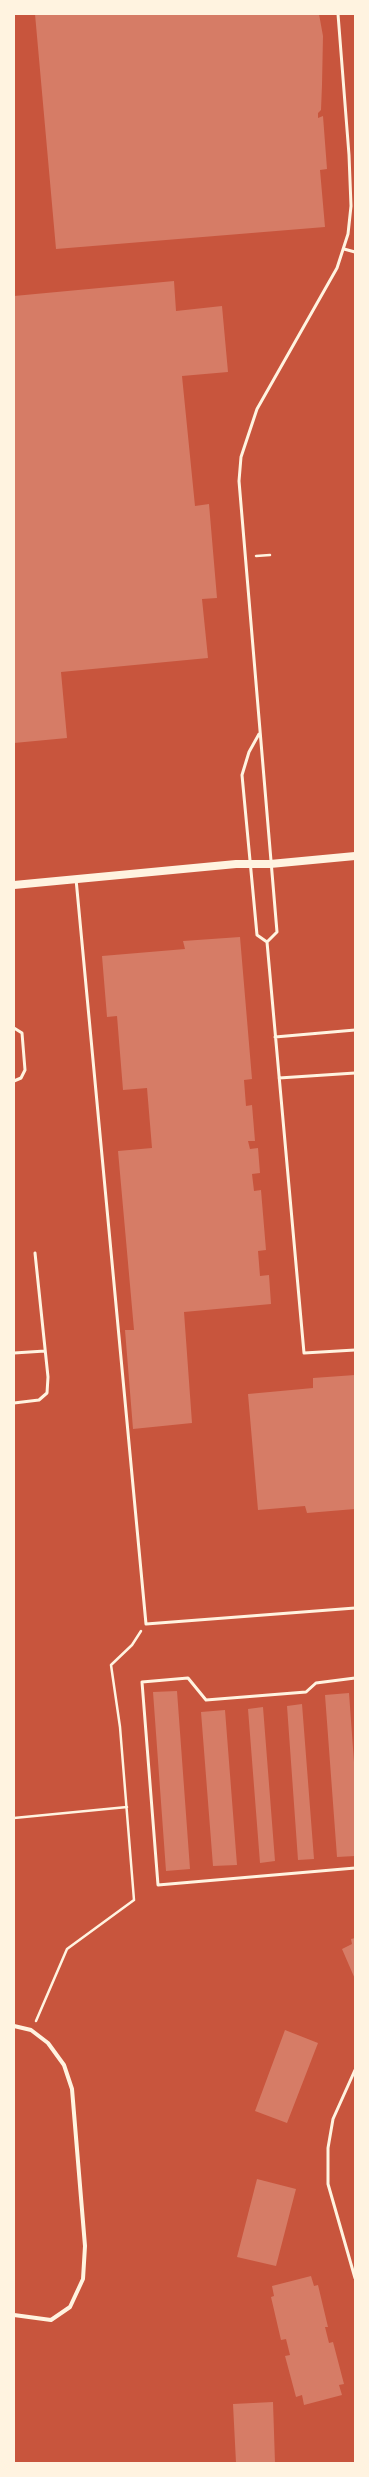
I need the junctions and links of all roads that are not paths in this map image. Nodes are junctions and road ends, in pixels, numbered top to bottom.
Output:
1 (338, 14) edge
2 (344, 249) junction
3 (355, 252) edge
4 (259, 734) junction
5 (355, 856) edge
6 (251, 864) junction
7 (270, 864) junction
8 (76, 879) junction
9 (14, 885) edge
10 (267, 942) junction
11 (14, 1028) edge
12 (355, 1030) edge
13 (275, 1037) junction
14 (355, 1073) edge
15 (279, 1078) junction
16 (14, 1081) edge
17 (35, 1253) dead end
18 (355, 1350) edge
19 (45, 1351) junction
20 (14, 1353) edge
21 (14, 1403) edge
22 (355, 1608) edge
23 (355, 1678) edge
24 (355, 1868) edge
25 (14, 2026) edge
26 (355, 2070) edge
27 (355, 2278) edge
28 (14, 2315) edge

1 - 2 lane
2 - 3 lane
2 - 4 lane
4 - 6 lane
4 - 7 lane
5 - 7 main road
6 - 7 main road
6 - 8 main road
6 - 10 lane
7 - 10 lane
8 - 9 main road
8 - 22 lane
10 - 13 lane
11 - 16 lane
12 - 13 lane
13 - 15 lane
14 - 15 lane
15 - 18 lane
17 - 19 lane
19 - 20 lane
19 - 21 lane
23 - 24 lane
25 - 28 street
26 - 27 lane

